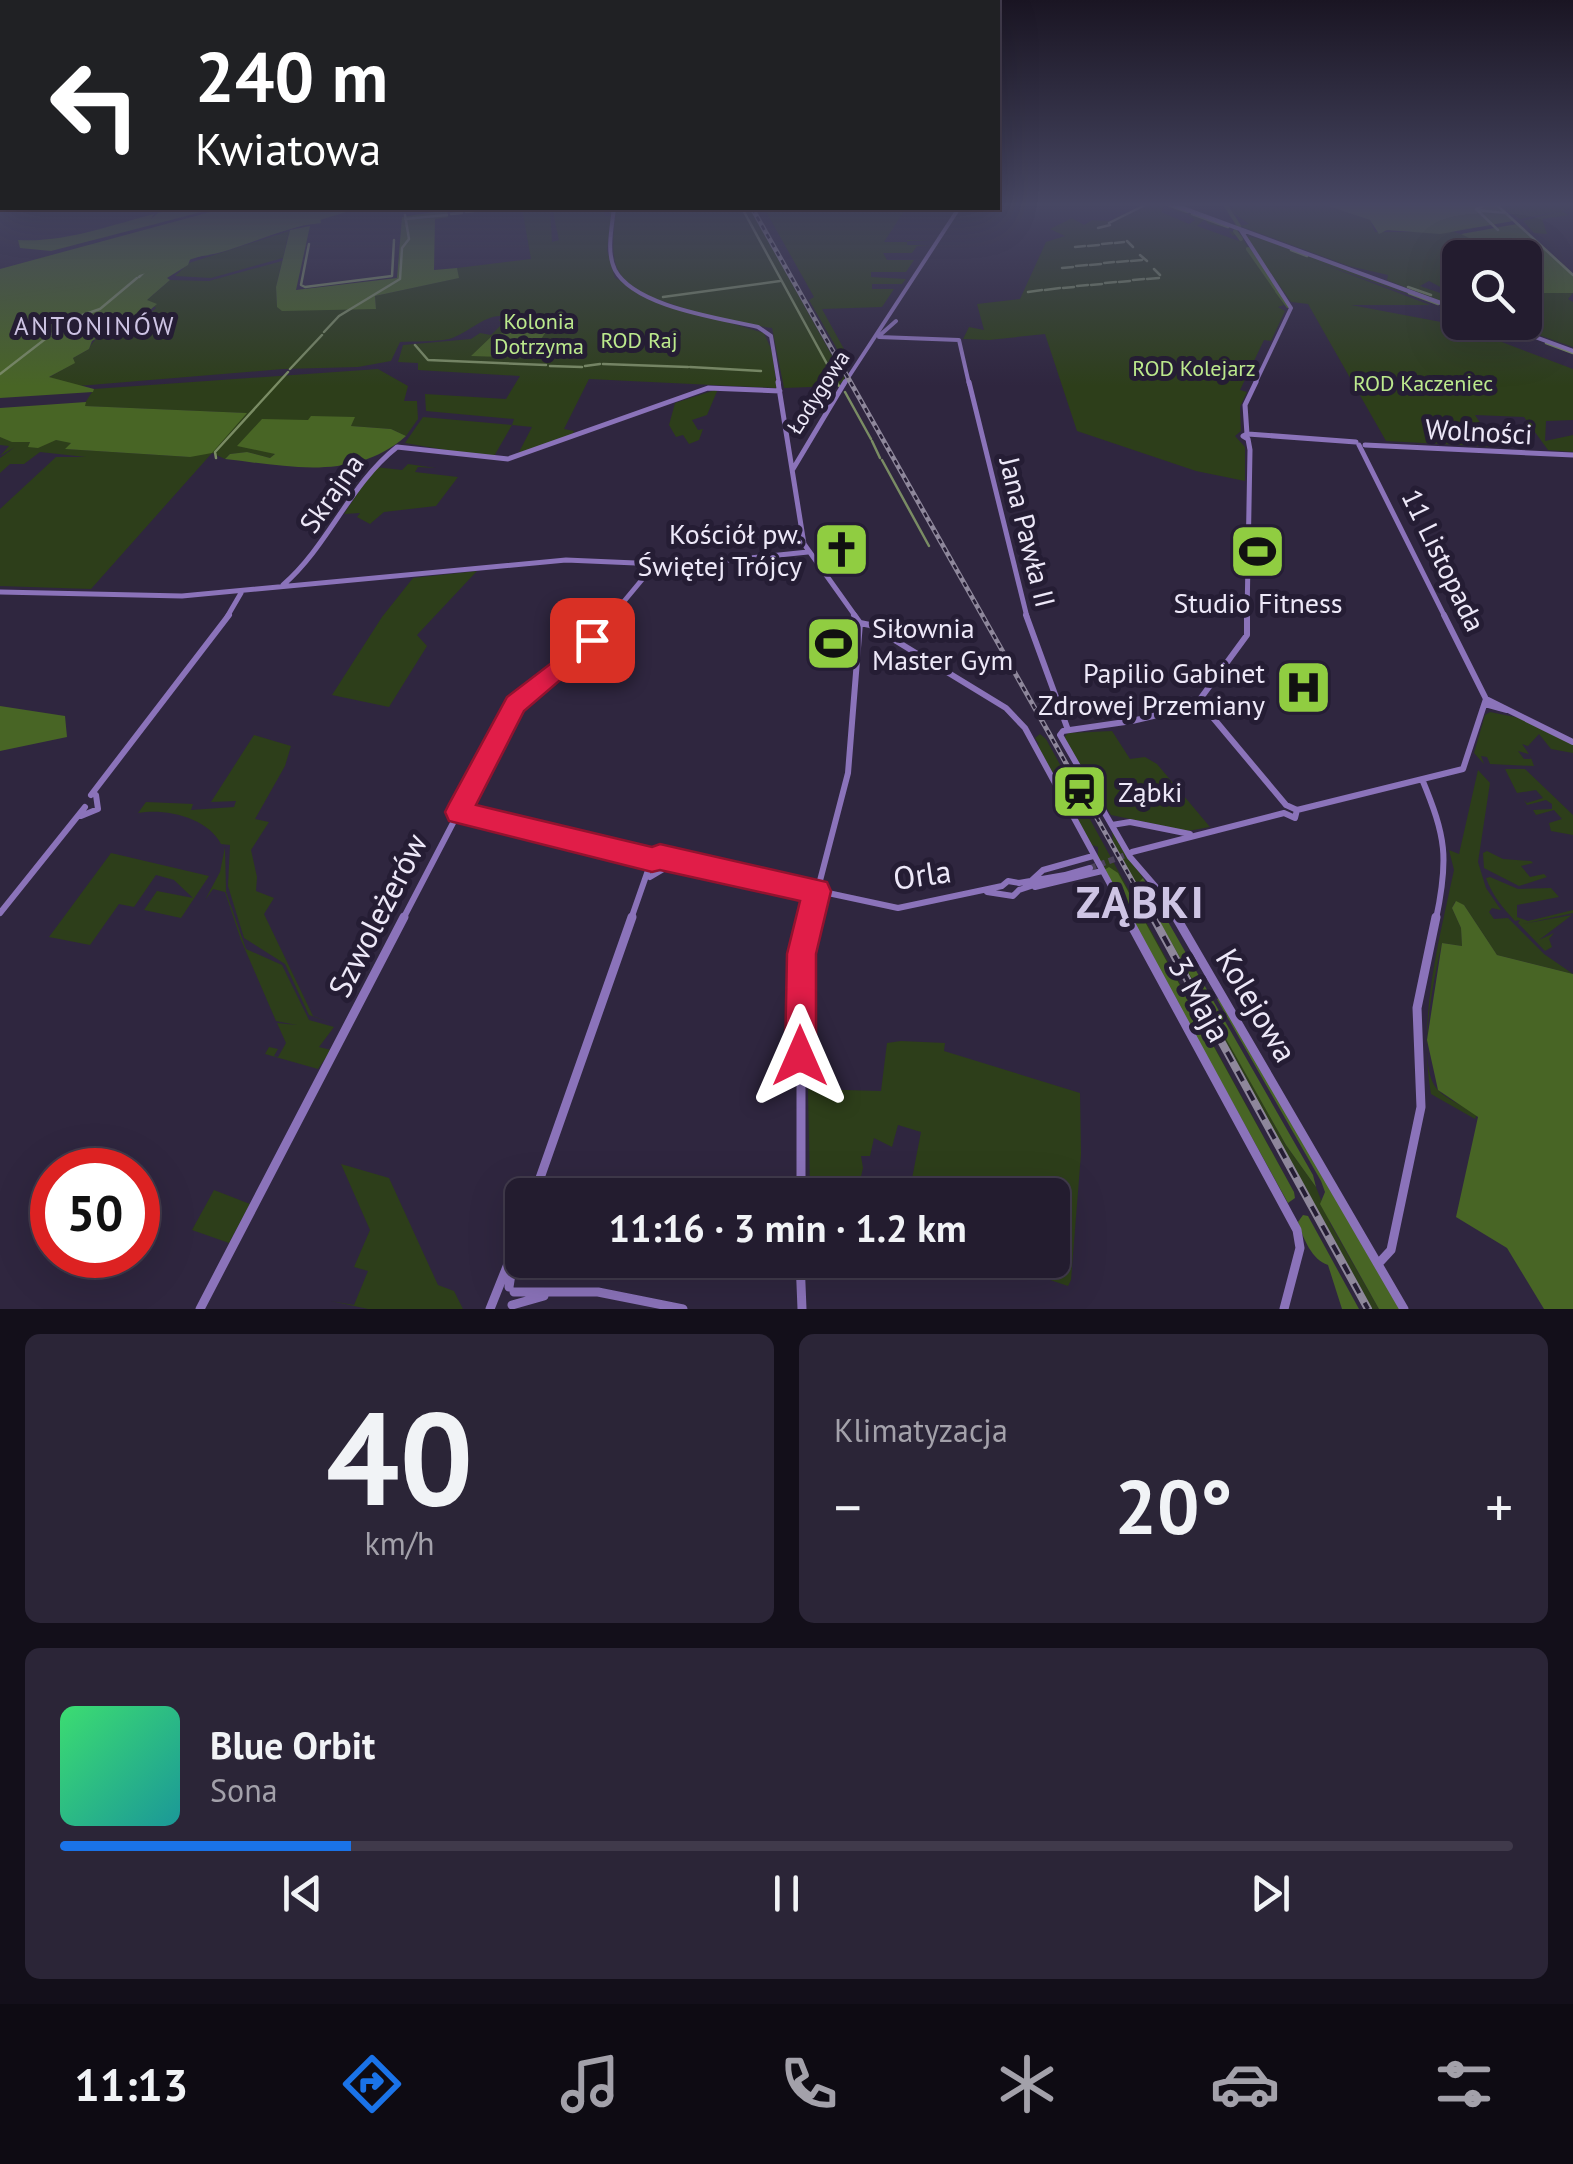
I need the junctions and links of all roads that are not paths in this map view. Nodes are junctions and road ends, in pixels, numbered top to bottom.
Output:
1 (615, 264) edge
2 (925, 264) edge
3 (1263, 264) edge
4 (1336, 264) edge
5 (1442, 302) edge
6 (891, 320) junction
7 (1542, 338) edge
8 (1573, 349) edge
9 (780, 390) junction
10 (1249, 437) junction
11 (1327, 442) joint
12 (1362, 445) junction
13 (788, 450) junction
14 (798, 455) junction
15 (1573, 455) edge
16 (792, 476) junction
17 (802, 537) junction
18 (808, 552) junction
19 (787, 556) junction
20 (653, 564) junction
21 (293, 583) junction
22 (245, 590) junction
23 (0, 592) edge
24 (194, 595) joint
25 (86, 596) joint
26 (860, 623) junction
27 (1199, 701) junction
28 (1491, 704) junction
29 (1064, 731) junction
30 (1573, 742) edge
31 (1422, 780) junction
32 (1285, 809) junction
33 (458, 812) junction
34 (1112, 825) junction
35 (1145, 826) junction
36 (1196, 834) junction
37 (1156, 844) junction
38 (1132, 852) tunnel mouth
39 (1093, 856) junction
40 (658, 864) junction
41 (1090, 868) tunnel mouth
42 (1102, 872) junction
43 (1031, 884) junction
44 (817, 891) junction
45 (0, 913) edge
46 (540, 1178) edge
47 (801, 1178) edge
48 (1379, 1263) junction
49 (510, 1278) edge
50 (800, 1278) edge
51 (508, 1290) junction
52 (558, 1292) junction
53 (494, 1307) edge
54 (510, 1307) edge
55 (200, 1309) edge
56 (684, 1309) edge
57 (799, 1309) edge
58 (1284, 1309) edge
59 (1404, 1309) edge

1 - 9 street
2 - 6 street, Łodygowa
3 - 10 street
4 - 5 street
6 - 14 street, Łodygowa
6 - 29 street, Jana Pawła II
7 - 8 street
9 - 13 street
9 - 21 street, Skrajna
10 - 11 street, Wolności
10 - 27 street
11 - 12 street, Wolności
12 - 15 street, Wolności
12 - 28 street, 11 Listopada
13 - 14 street
13 - 16 street
14 - 16 street, Łodygowa
16 - 17 street
17 - 18 street
17 - 19 street
18 - 19 street
18 - 26 street
19 - 20 street
20 - 21 street
20 - 33 street, Szwoleżerów
21 - 22 street
22 - 24 street
22 - 45 street
23 - 25 street
24 - 25 street
26 - 39 street, 3 Maja
26 - 44 street
27 - 29 street
27 - 32 street
28 - 30 street
28 - 31 street
29 - 34 street, Kolejowa
31 - 32 street
31 - 48 street
32 - 36 street
33 - 40 street
33 - 55 street, Szwoleżerów
34 - 35 street
34 - 48 street, Kolejowa
35 - 36 street
35 - 37 street
36 - 37 street
37 - 38 street
39 - 42 street, 3 Maja
39 - 43 street
40 - 44 street, Orla
40 - 46 street
41 - 43 street
42 - 43 street
42 - 58 street, 3 Maja
43 - 44 street, Orla
44 - 47 street
48 - 59 street, Kolejowa
49 - 51 street
50 - 57 street
51 - 52 street
51 - 53 street
51 - 54 street
52 - 54 street
52 - 56 street

